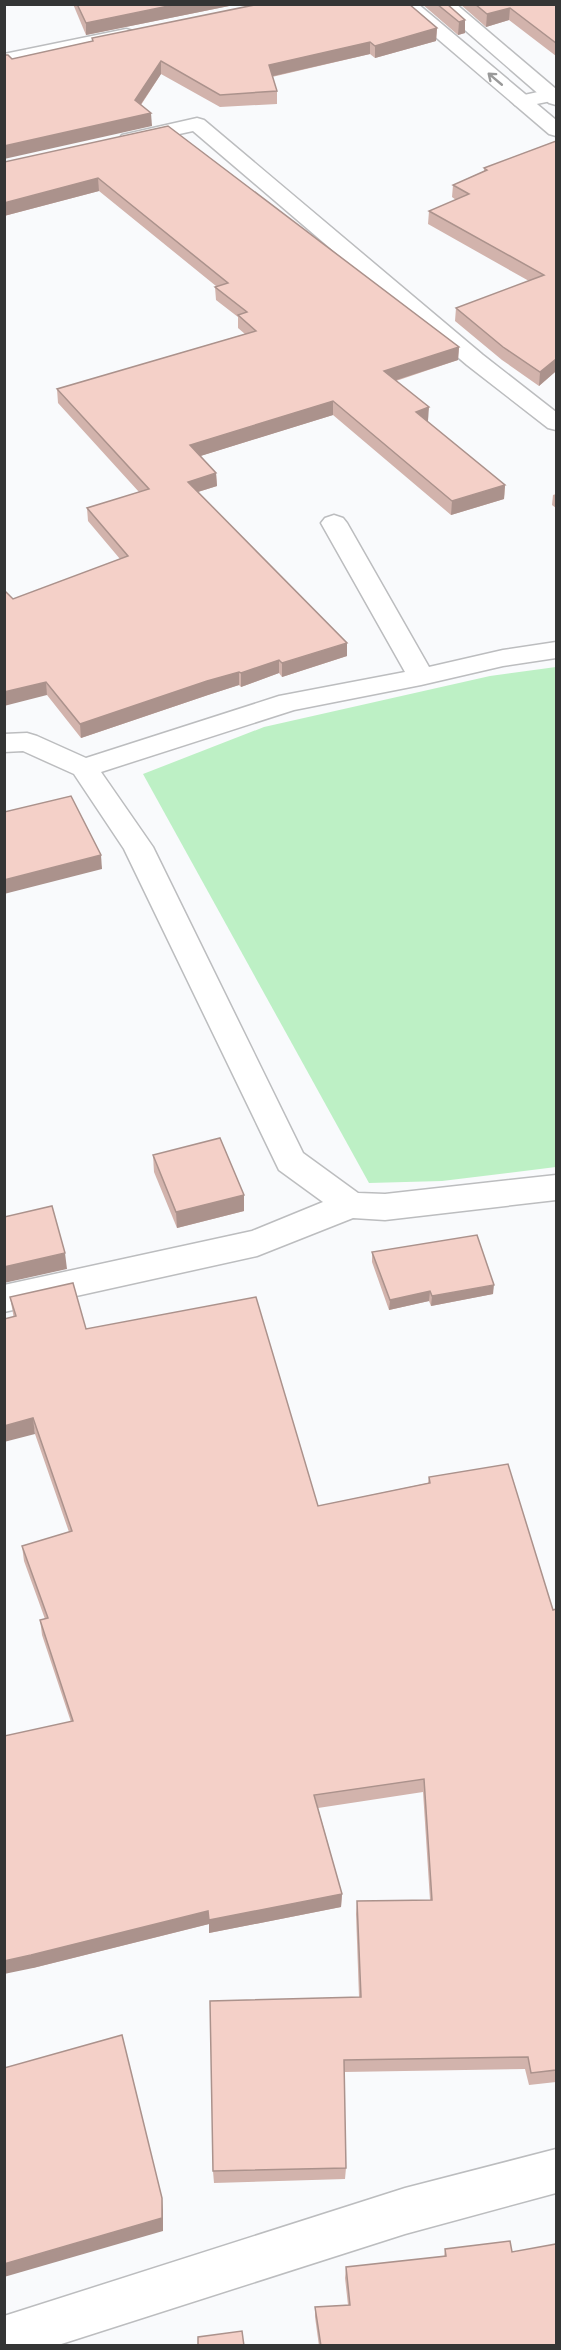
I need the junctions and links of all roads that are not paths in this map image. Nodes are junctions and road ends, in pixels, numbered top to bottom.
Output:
1 (406, 4) edge
2 (444, 4) edge
3 (148, 31) edge
4 (4, 60) edge
5 (555, 96) edge
6 (522, 101) junction
7 (556, 130) edge
8 (104, 145) edge
9 (556, 423) edge
10 (334, 523) dead end
11 (556, 650) edge
12 (420, 677) junction
13 (4, 743) edge
14 (84, 768) junction
15 (556, 1188) edge
16 (351, 1205) junction
17 (4, 1299) edge
18 (556, 2171) edge
19 (4, 2340) edge

6 -> 1 street
2 - 5 street
3 - 4 street
5 - 6 street
6 - 7 street
8 - 9 street
10 - 12 street
11 - 12 street
12 - 14 street
13 - 14 street
14 - 16 street
15 - 16 street
16 - 17 street
18 - 19 street

